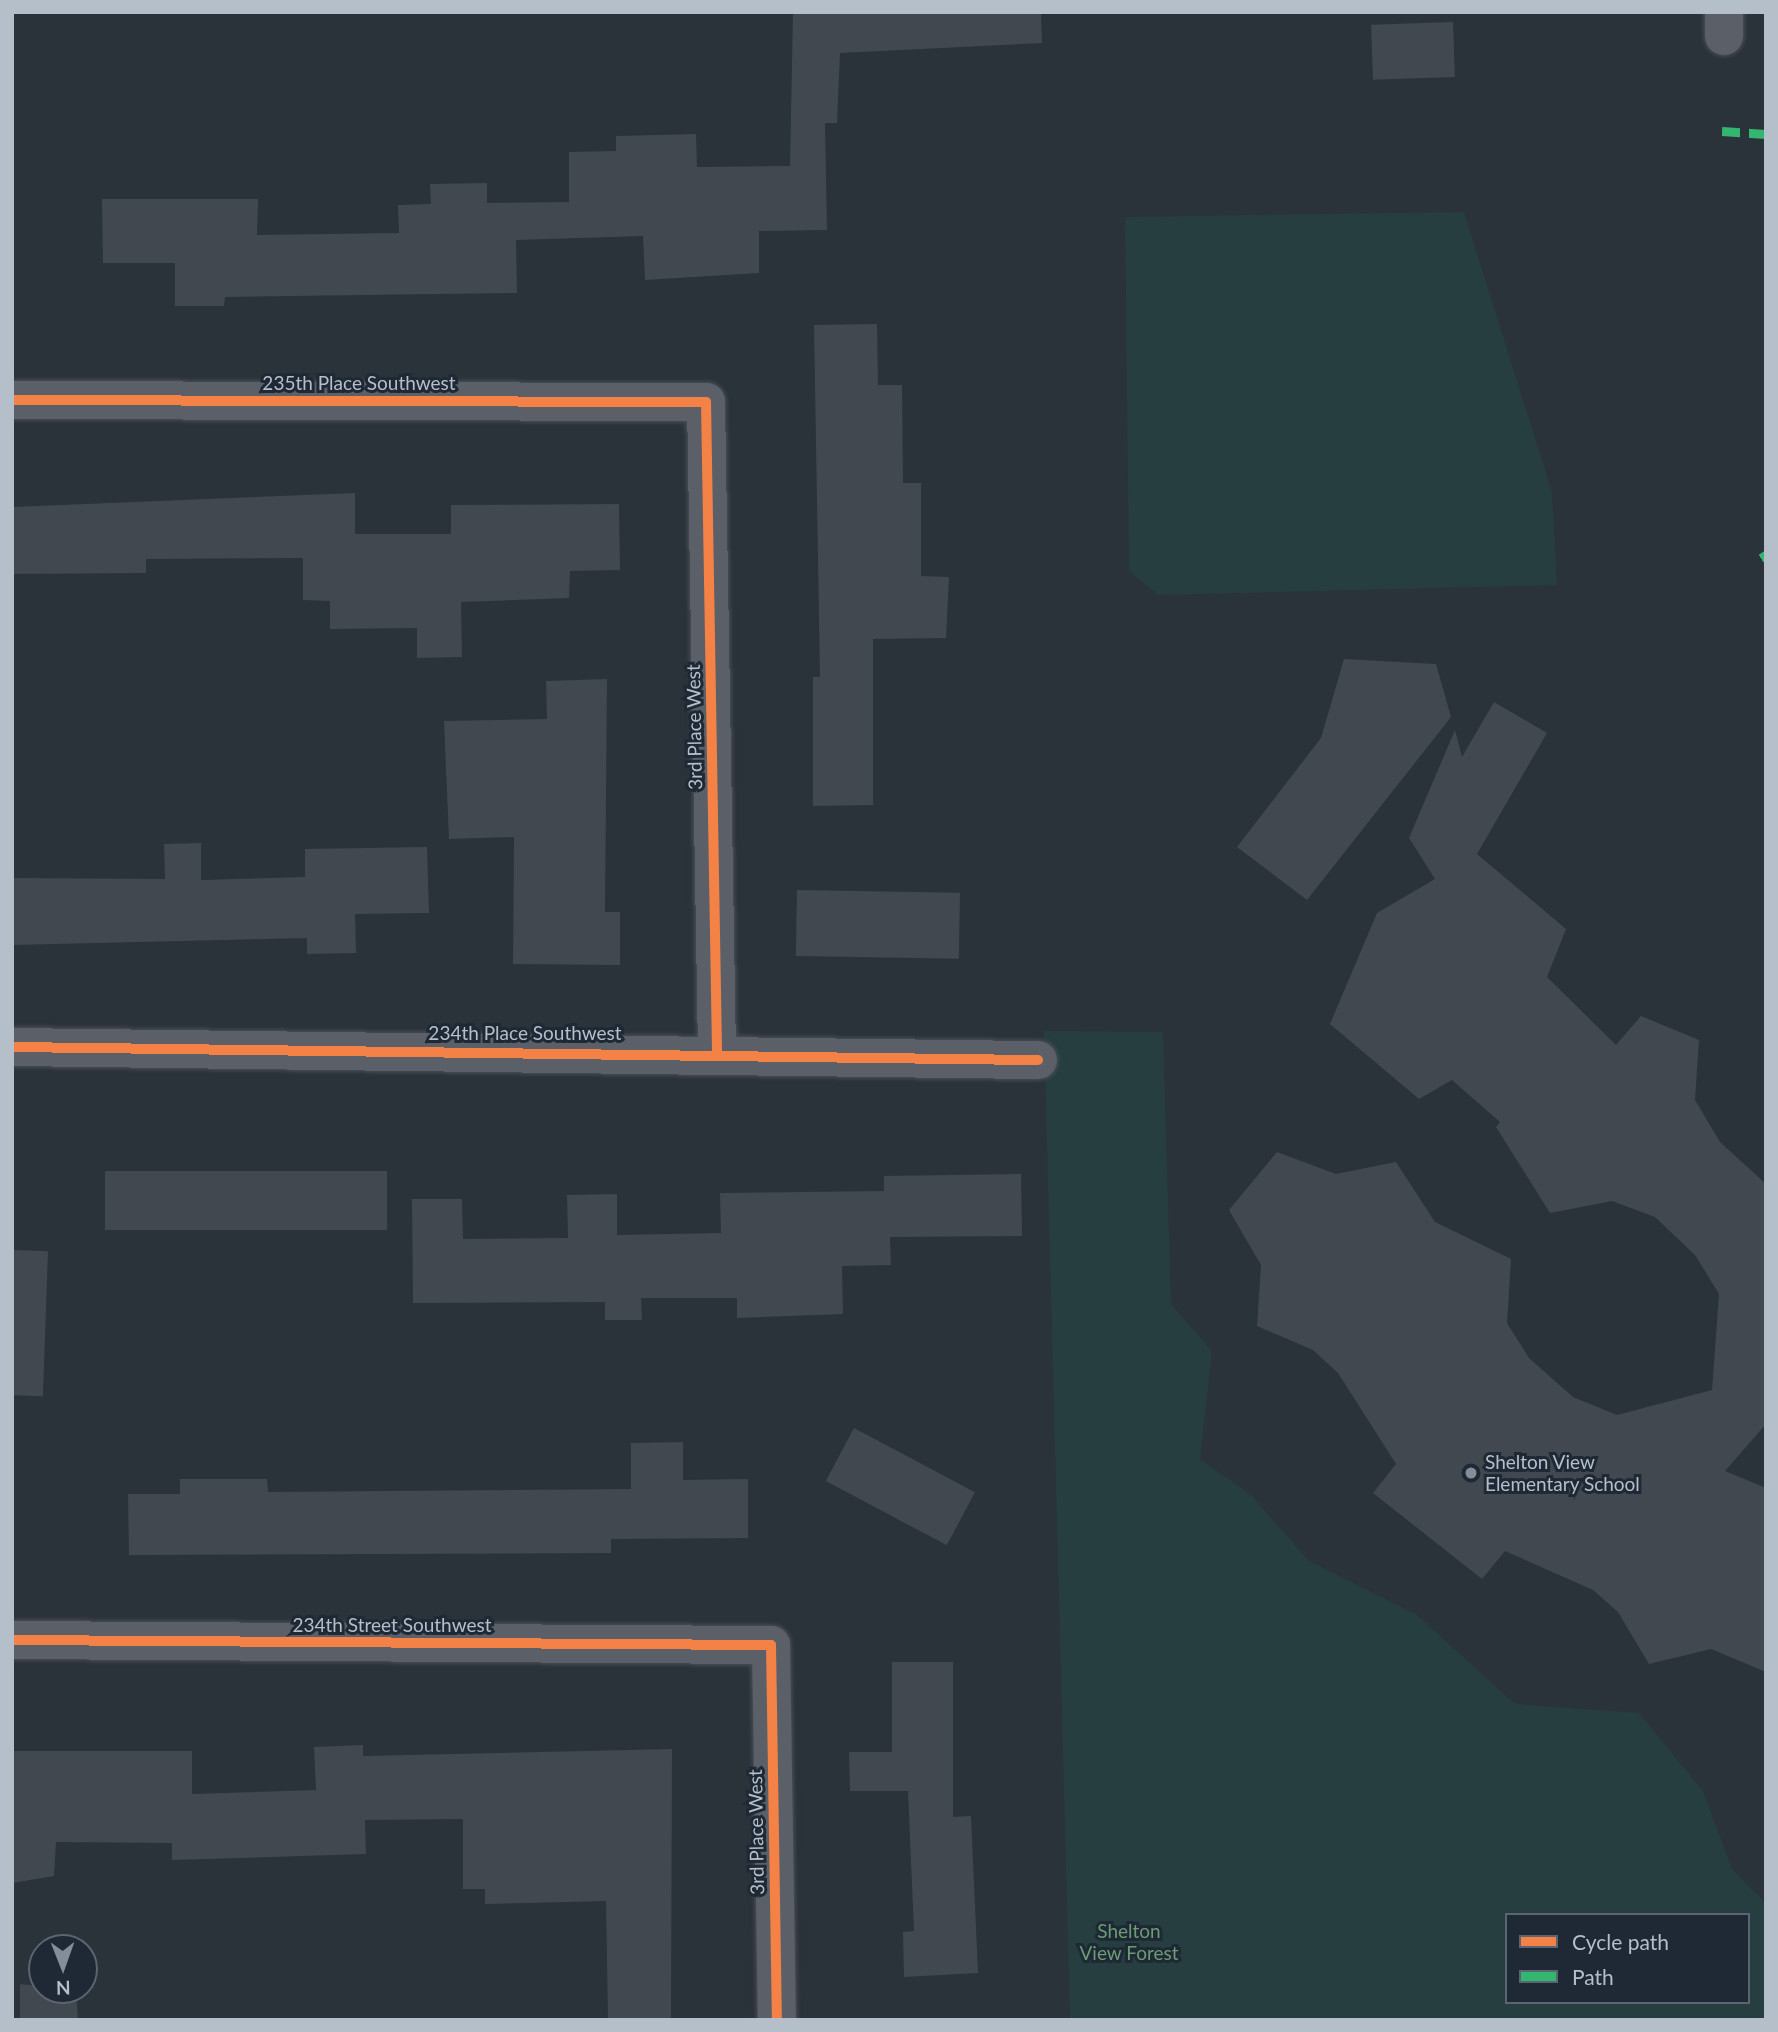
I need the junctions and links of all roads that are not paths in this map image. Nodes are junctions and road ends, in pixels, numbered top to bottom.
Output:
1 (12, 400) edge
2 (706, 402) joint
3 (12, 1048) edge
4 (717, 1052) junction
5 (1038, 1060) dead end
6 (12, 1640) edge
7 (771, 1644) joint
8 (777, 2020) edge

1 - 2 street, 235th Place Southwest
2 - 4 street, 3rd Place West
3 - 4 street, 234th Place Southwest
4 - 5 street, 234th Place Southwest
6 - 7 street, 234th Street Southwest
7 - 8 street, 3rd Place West

